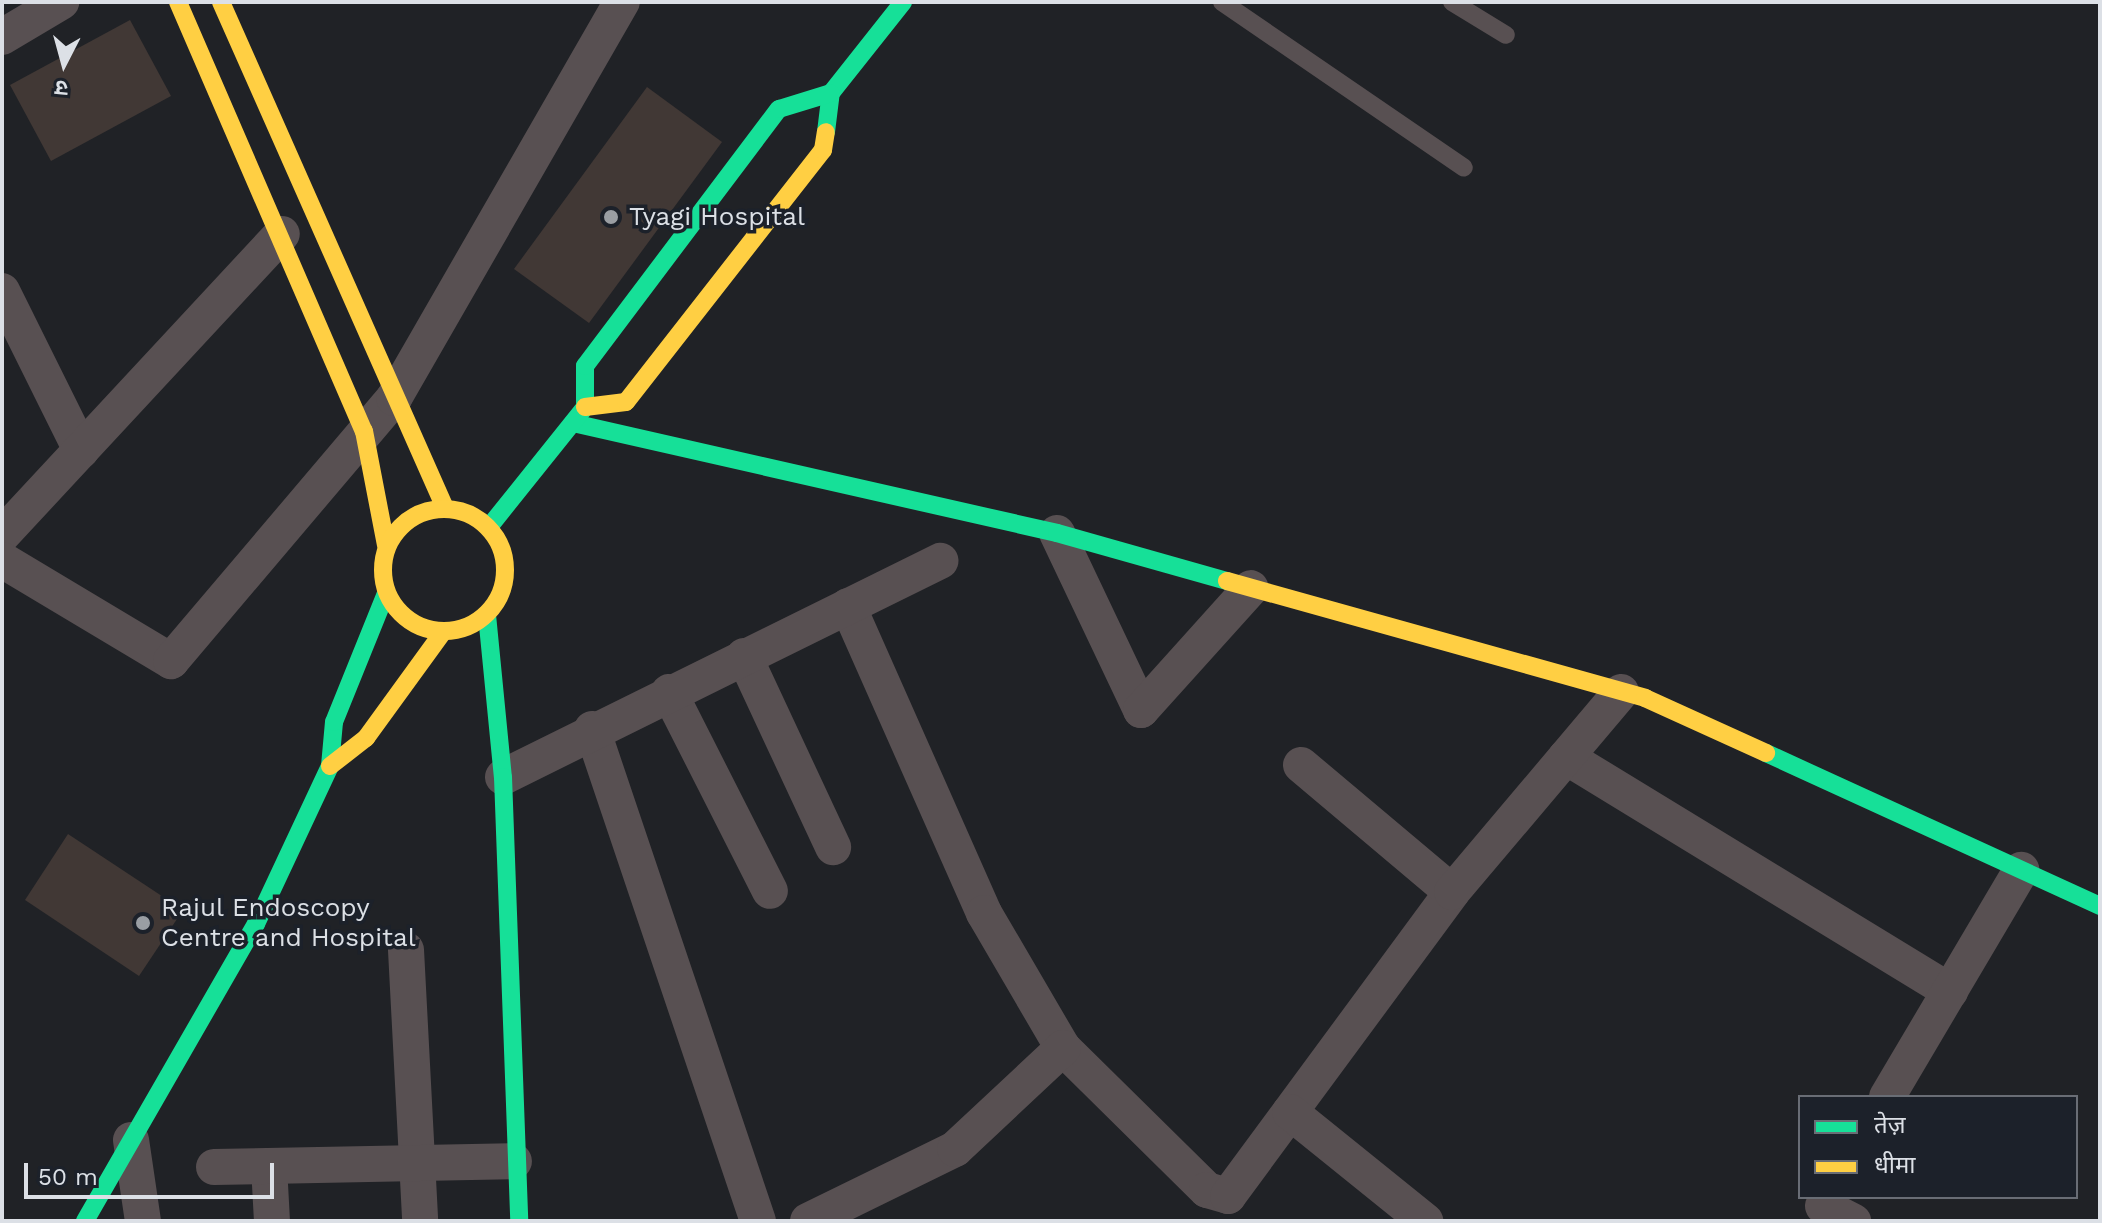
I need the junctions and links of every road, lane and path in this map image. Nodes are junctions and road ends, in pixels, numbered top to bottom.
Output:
1 (61, 2) edge
2 (178, 2) edge
3 (221, 2) edge
4 (622, 2) edge
5 (903, 2) edge
6 (1222, 2) edge
7 (1452, 2) edge
8 (1506, 35) dead end
9 (2, 37) edge
10 (831, 93) junction
11 (1464, 168) dead end
12 (282, 234) junction
13 (6, 310) edge
14 (394, 398) junction
15 (585, 407) junction
16 (573, 423) junction
17 (364, 431) junction
18 (81, 450) junction
19 (445, 508) junction
20 (489, 527) junction
21 (1057, 533) junction
22 (2, 535) edge
23 (386, 545) junction
24 (2, 560) edge
25 (941, 561) dead end
26 (1251, 588) junction
27 (386, 593) junction
28 (848, 606) junction
29 (487, 615) junction
30 (443, 632) junction
31 (744, 656) junction
32 (669, 692) junction
33 (1621, 692) junction
34 (592, 729) junction
35 (1566, 757) junction
36 (1301, 765) dead end
37 (330, 766) junction
38 (503, 777) junction
39 (833, 847) dead end
40 (2021, 870) junction
41 (770, 891) dead end
42 (1452, 892) junction
43 (2100, 906) edge
44 (406, 950) dead end
45 (1950, 991) junction
46 (1063, 1048) junction
47 (1888, 1095) edge
48 (1290, 1112) junction
49 (131, 1140) junction
50 (514, 1161) junction
51 (419, 1163) junction
52 (269, 1166) junction
53 (214, 1167) dead end
54 (879, 1204) edge
55 (85, 1221) edge
56 (143, 1221) edge
57 (272, 1221) edge
58 (420, 1221) edge
59 (519, 1221) edge
60 (758, 1221) edge
61 (808, 1221) edge
62 (1425, 1221) edge

1 - 9 street
2 - 12 street
3 - 14 street
4 - 14 street
5 - 10 street
6 - 11 lane
7 - 8 lane
10 - 15 street
10 - 15 street
12 - 17 street
12 - 18 street
13 - 18 street
14 - 17 street
14 - 19 street
15 - 16 street
16 - 20 street
16 - 21 street
17 - 23 street
17 - 24 street
18 - 22 street
19 - 20 street
19 - 23 street
20 - 29 street
21 - 26 street
21 - 26 street
23 - 27 street
25 - 28 street
26 - 33 street
27 - 30 street
27 - 37 street
28 - 31 street
28 - 46 street
29 - 30 street
29 - 38 street
30 - 37 street
31 - 32 street
31 - 39 street
32 - 34 street
32 - 41 street
33 - 35 street
33 - 40 street
34 - 38 street
34 - 60 street
35 - 42 street
35 - 45 street
36 - 42 street
37 - 49 street
38 - 50 street
40 - 43 street
40 - 45 street
42 - 48 street
44 - 51 street
45 - 47 street
46 - 48 street
46 - 54 street
48 - 62 street
49 - 55 street
49 - 56 street
50 - 51 street
50 - 59 street
51 - 52 street
51 - 58 street
52 - 53 street
52 - 57 street
54 - 61 street

